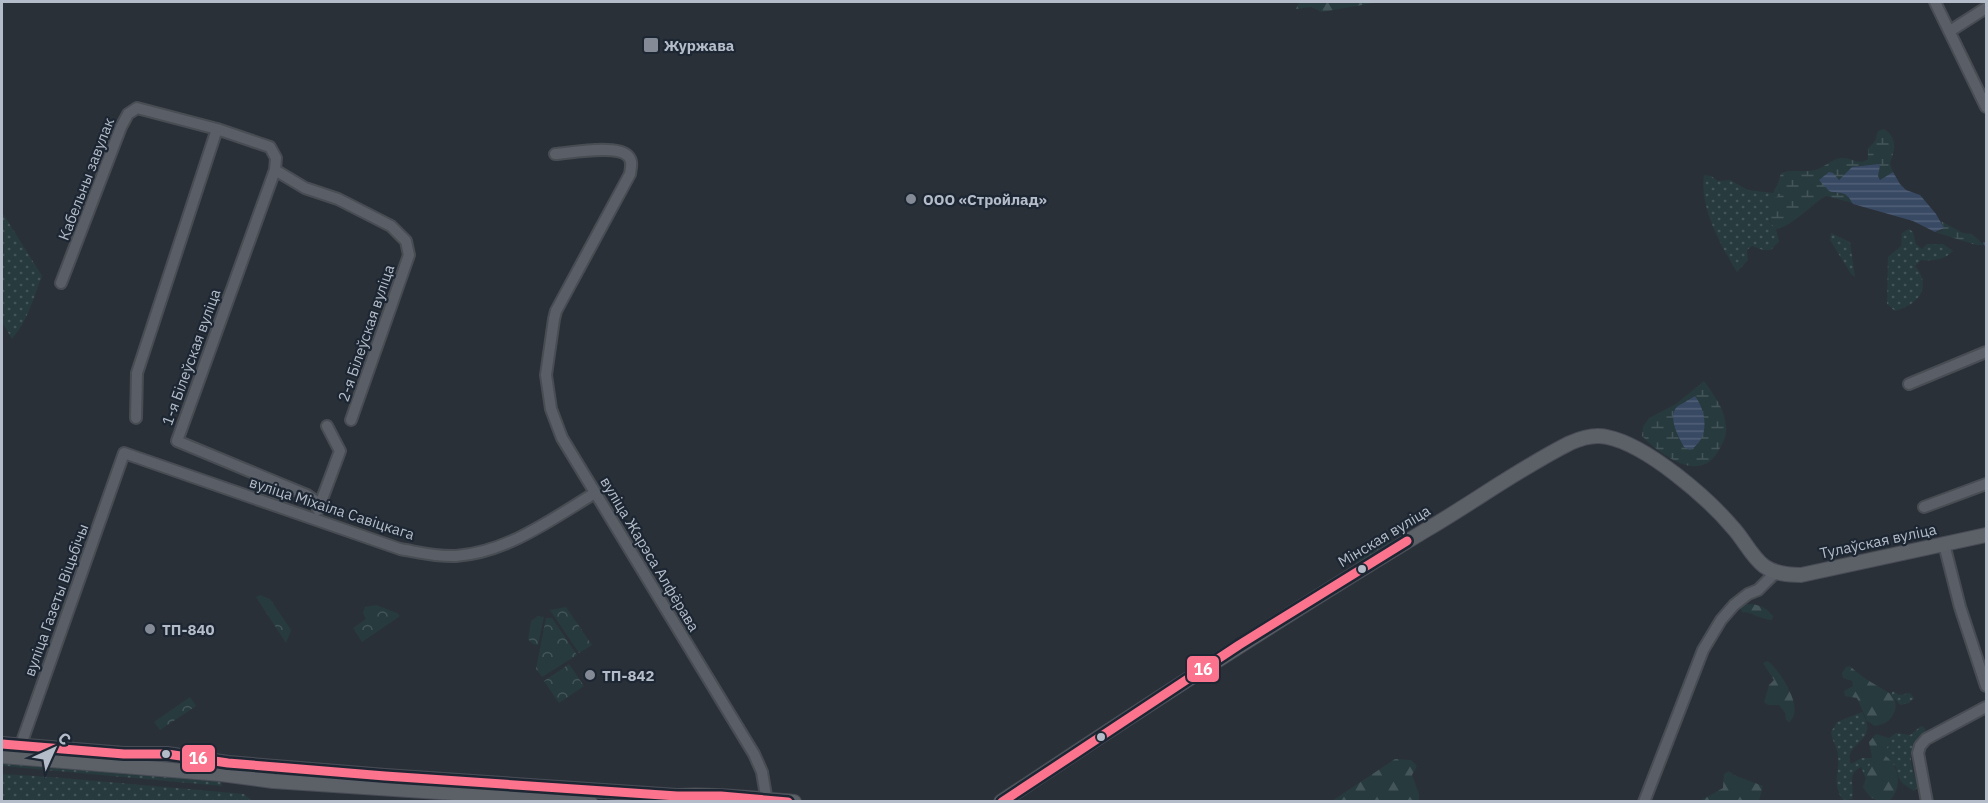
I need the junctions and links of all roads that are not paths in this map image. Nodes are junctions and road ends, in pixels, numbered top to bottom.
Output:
1 (1935, 2) edge
2 (1986, 8) edge
3 (1950, 31) junction
4 (1986, 107) edge
5 (217, 129) junction
6 (555, 154) dead end
7 (275, 170) junction
8 (61, 283) dead end
9 (1986, 352) edge
10 (1910, 384) dead end
11 (136, 418) dead end
12 (351, 420) dead end
13 (327, 426) dead end
14 (124, 453) joint
15 (1986, 484) edge
16 (595, 493) junction
17 (320, 504) junction
18 (1924, 507) dead end
19 (314, 519) junction
20 (1986, 535) edge
21 (1944, 544) junction
22 (1776, 572) junction
23 (1986, 686) edge
24 (1986, 707) edge
25 (2, 744) edge
26 (19, 751) junction
27 (2, 756) edge
28 (257, 771) junction
29 (590, 801) edge
30 (767, 801) edge
31 (794, 801) edge
32 (1001, 801) edge
33 (1644, 801) edge
34 (1927, 801) edge

1 - 3 street
2 - 3 street
3 - 4 street
5 - 7 street, Кабельны завулак
5 - 8 street, Кабельны завулак
5 - 11 street
6 - 16 street, вуліца Жарэса Алфёрава
7 - 12 street, 2-я Білеўская вуліца
7 - 17 street, 1-я Білеўская вуліца
9 - 10 street
13 - 17 street
14 - 19 street, вуліца Міхаіла Савіцкага
14 - 26 street, вуліца Газеты Віцьбічы
15 - 18 street
16 - 19 street, вуліца Міхаіла Савіцкага
16 - 30 street, вуліца Жарэса Алфёрава
17 - 19 street
20 - 21 main road, Тулаўская вуліца
21 - 22 main road, Тулаўская вуліца
21 - 23 street
22 - 32 main road, Мінская вуліца
22 - 33 street
24 - 34 street
25 - 26 main road
26 - 27 main road
26 - 28 main road
28 - 29 main road
28 - 30 main road
30 - 31 main road

